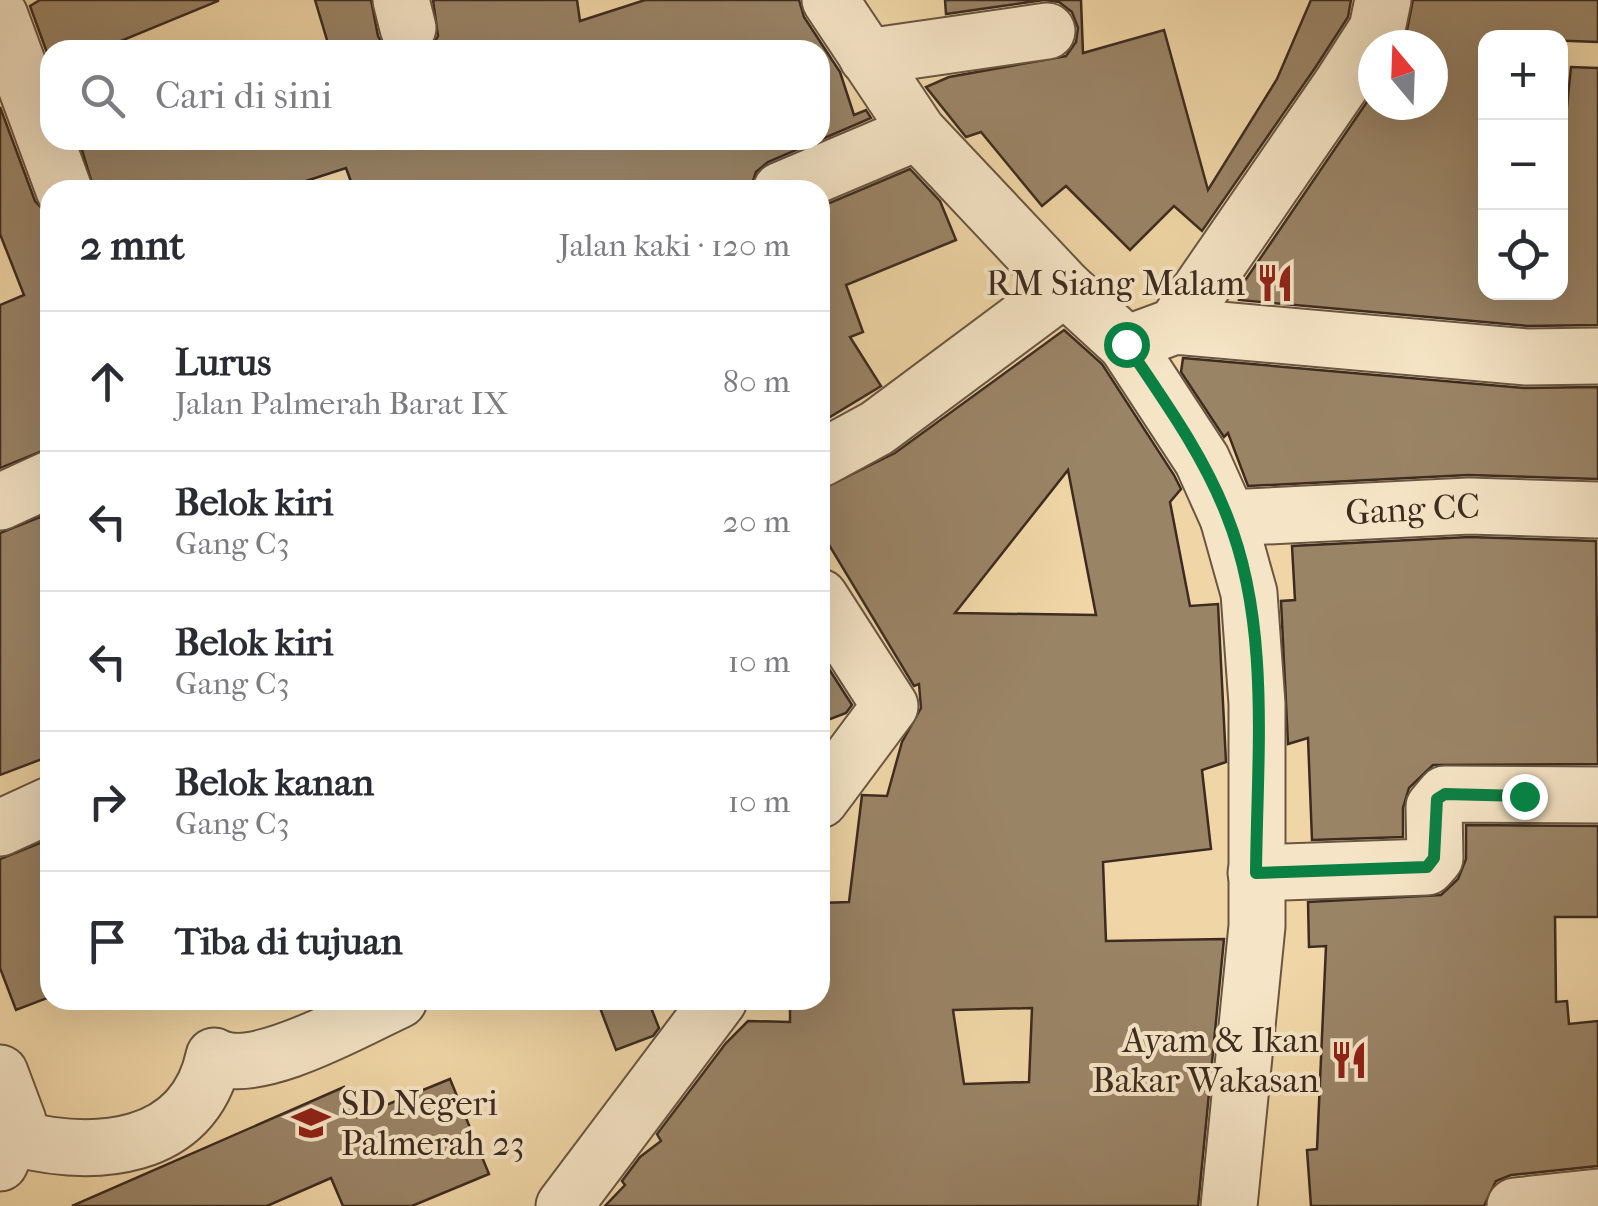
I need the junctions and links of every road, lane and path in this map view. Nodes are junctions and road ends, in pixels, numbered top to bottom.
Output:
1 (830, 0) edge
2 (1384, 0) edge
3 (0, 16) edge
4 (1047, 31) dead end
5 (867, 56) junction
6 (40, 125) edge
7 (918, 132) junction
8 (49, 150) edge
9 (60, 180) edge
10 (805, 180) edge
11 (1065, 288) junction
12 (1151, 335) junction
13 (1598, 356) edge
14 (830, 454) edge
15 (40, 484) edge
16 (0, 502) edge
17 (1598, 510) edge
18 (1228, 518) junction
19 (830, 613) edge
20 (830, 787) edge
21 (1598, 795) edge
22 (40, 810) edge
23 (0, 828) edge
24 (1256, 873) junction
25 (375, 1010) edge
26 (711, 1010) edge
27 (0, 1073) edge
28 (7, 1150) edge
29 (1598, 1197) edge
30 (564, 1206) edge
31 (1229, 1206) edge
32 (1515, 1206) edge

1 - 5 street
2 - 12 street
3 - 6 street
4 - 5 street
5 - 7 street
7 - 10 street
7 - 11 street
8 - 9 street
11 - 12 street
11 - 14 street
12 - 13 street
12 - 18 street
15 - 16 street
17 - 18 street, Gang CC
18 - 24 street
19 - 20 street
21 - 24 street
22 - 23 street
24 - 31 street
25 - 28 street
26 - 30 street
27 - 28 street
29 - 32 street

